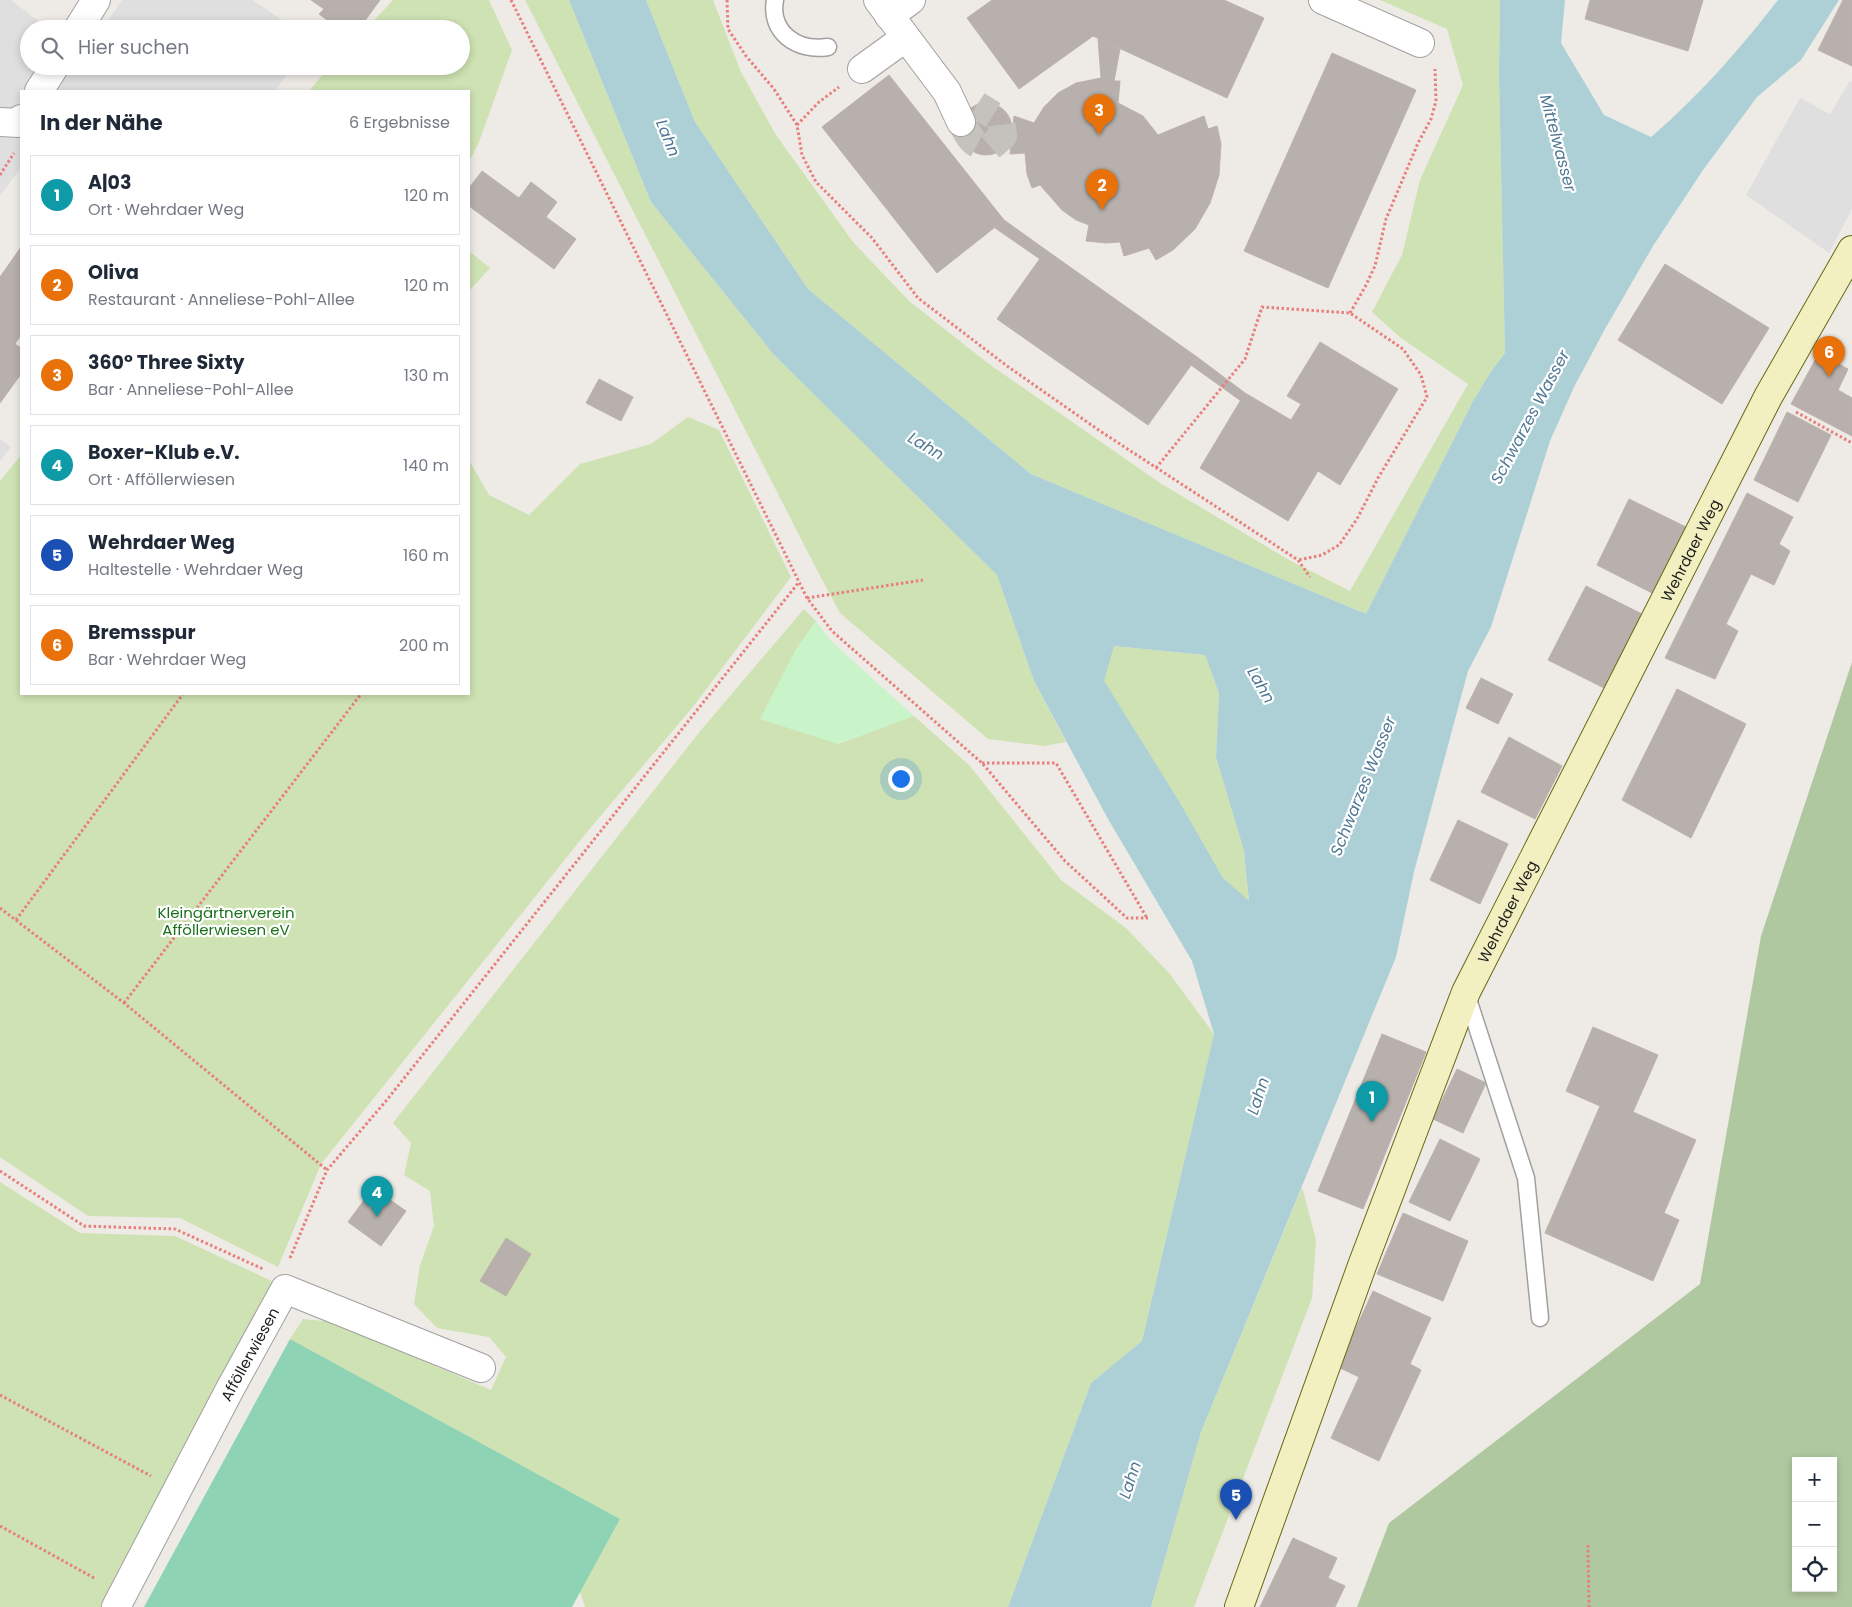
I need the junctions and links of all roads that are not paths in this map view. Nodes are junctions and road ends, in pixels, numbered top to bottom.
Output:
1 (96, 0) edge
2 (775, 0) edge
3 (911, 0) edge
4 (1323, 0) edge
5 (884, 8) edge
6 (84, 20) edge
7 (906, 38) junction
8 (1420, 43) road end
9 (828, 46) dead end
10 (862, 69) road end
11 (49, 75) edge
12 (40, 90) edge
13 (969, 114) tunnel mouth
14 (20, 121) edge
15 (0, 122) edge
16 (1852, 250) edge
17 (1466, 992) junction
18 (1540, 1318) dead end
19 (481, 1368) dead end
20 (119, 1600) edge
21 (1239, 1607) edge

1 - 6 street
2 - 9 lane
3 - 5 street
4 - 8 street
5 - 7 street
7 - 10 street
7 - 13 street
11 - 12 street
14 - 15 street
16 - 17 main road, Wehrdaer Weg
17 - 18 lane
17 - 21 main road, Wehrdaer Weg
19 - 20 street, Afföllerwiesen

